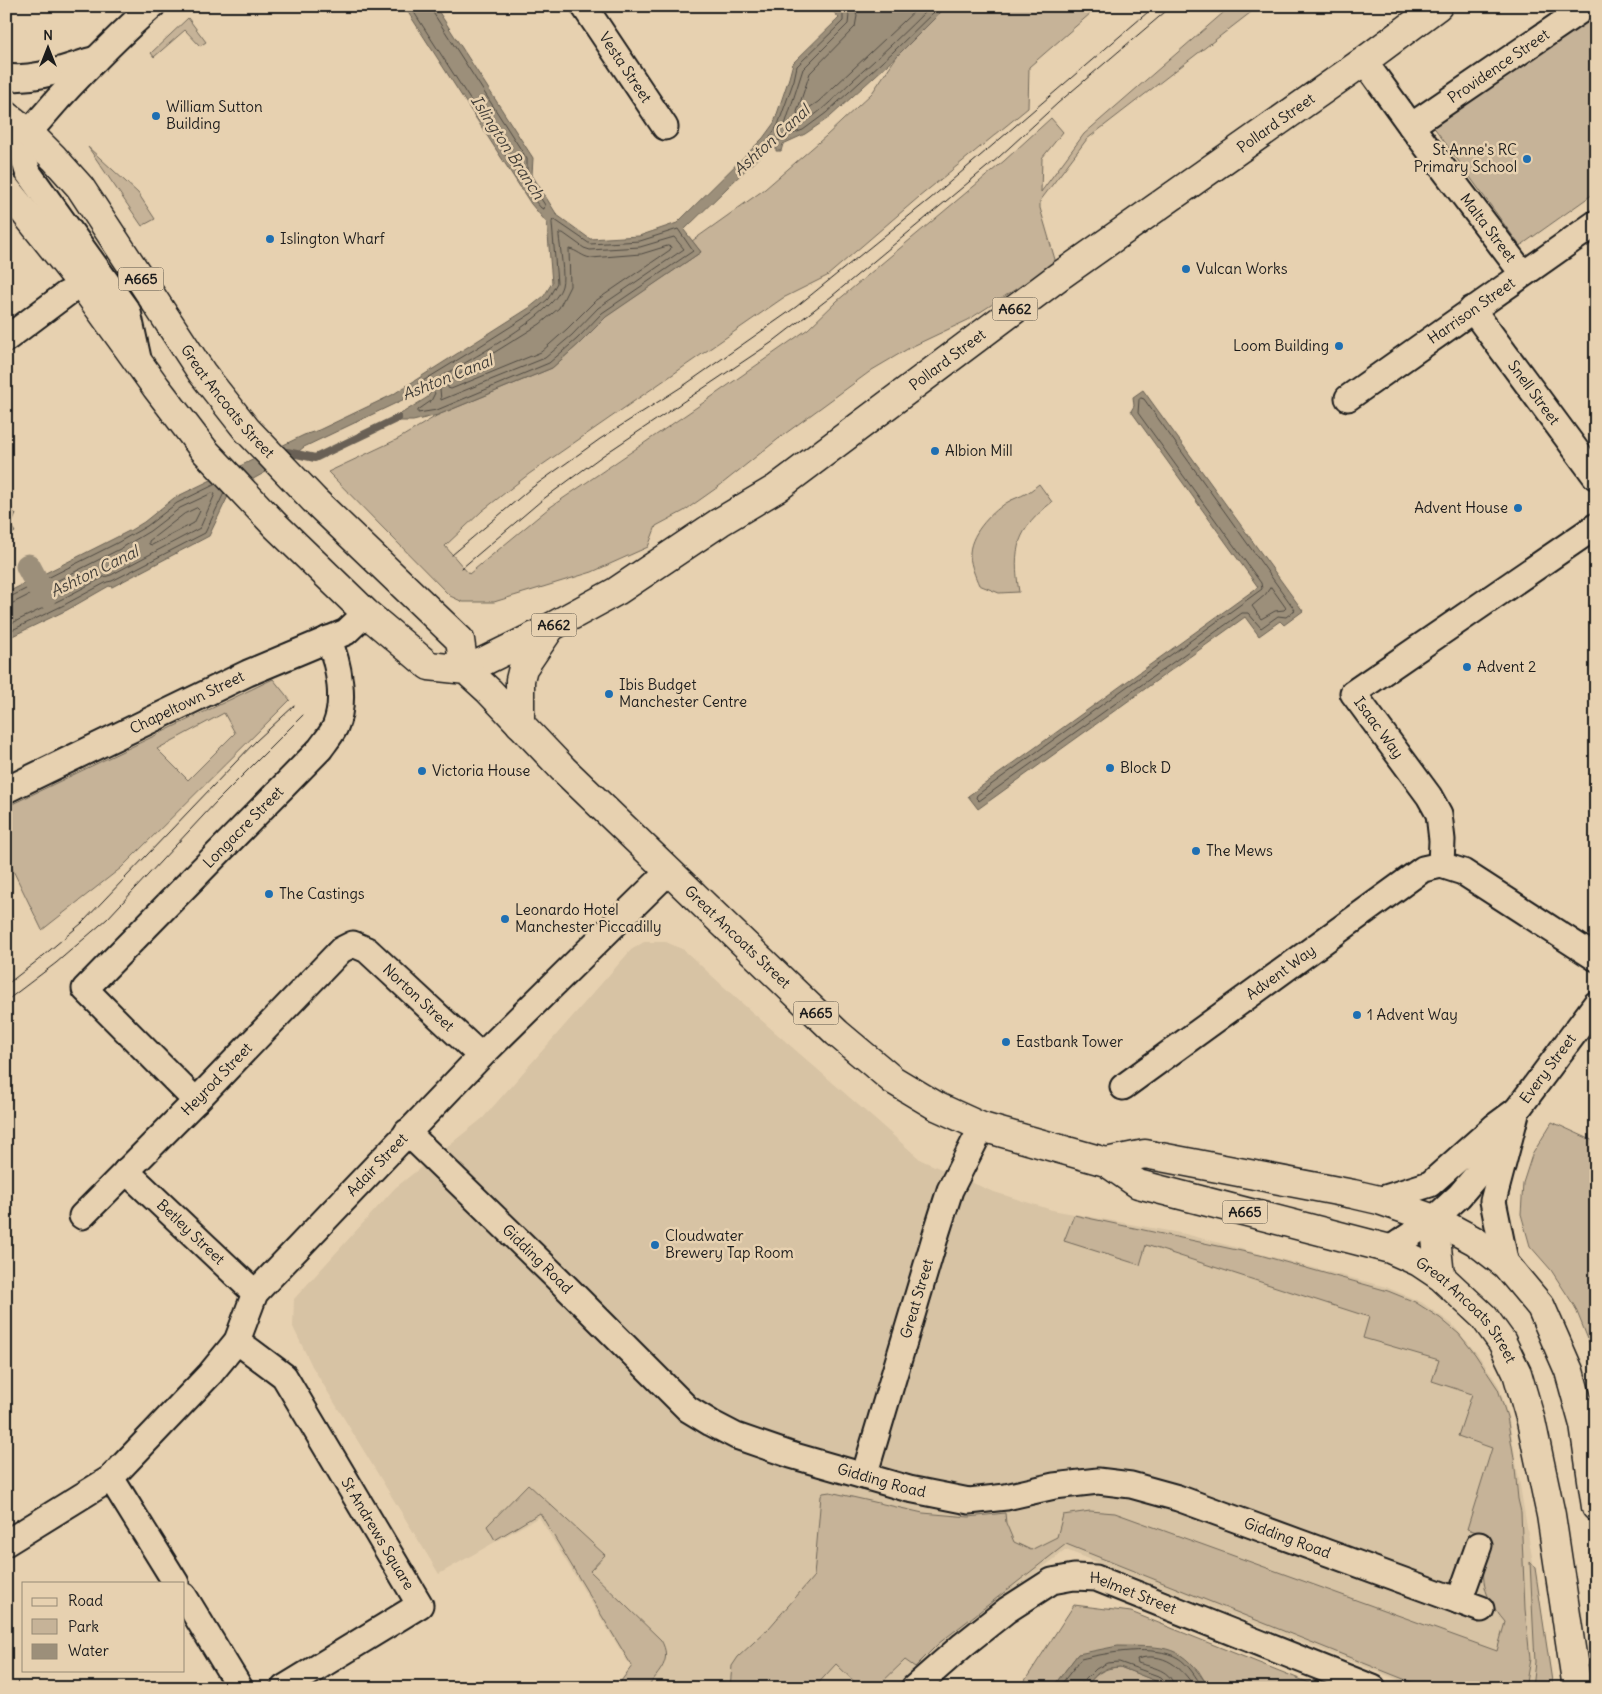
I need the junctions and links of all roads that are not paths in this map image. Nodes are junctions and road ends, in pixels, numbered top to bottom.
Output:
1 (152, 6) edge
2 (584, 6) edge
3 (1438, 6) edge
4 (1587, 6) edge
5 (96, 59) junction
6 (1364, 61) junction
7 (6, 77) edge
8 (6, 116) edge
9 (1411, 126) junction
10 (665, 128) dead end
11 (29, 133) junction
12 (6, 153) edge
13 (6, 189) edge
14 (1596, 223) edge
15 (1523, 274) junction
16 (66, 294) dead end
17 (1472, 309) junction
18 (6, 338) edge
19 (139, 364) junction
20 (1348, 398) dead end
21 (1596, 477) edge
22 (1596, 526) edge
23 (366, 613) junction
24 (551, 627) junction
25 (328, 639) junction
26 (465, 669) junction
27 (520, 724) junction
28 (6, 790) edge
29 (1441, 865) junction
30 (669, 871) junction
31 (353, 944) joint
32 (1596, 958) edge
33 (1596, 1004) edge
34 (481, 1056) junction
35 (1123, 1087) dead end
36 (196, 1101) junction
37 (1517, 1110) junction
38 (982, 1127) junction
39 (407, 1132) junction
40 (1509, 1137) junction
41 (1106, 1162) junction
42 (126, 1171) junction
43 (1430, 1184) junction
44 (1379, 1200) junction
45 (82, 1216) dead end
46 (1434, 1219) junction
47 (1390, 1249) junction
48 (1506, 1265) junction
49 (1440, 1276) junction
50 (255, 1293) junction
51 (237, 1341) junction
52 (864, 1476) junction
53 (110, 1478) junction
54 (1596, 1507) edge
55 (6, 1544) edge
56 (1479, 1545) dead end
57 (175, 1582) edge
58 (185, 1598) edge
59 (1576, 1686) edge
60 (240, 1688) edge
61 (284, 1688) edge
62 (914, 1688) edge
63 (1373, 1688) edge

1 - 5 street
2 - 10 street, Vesta Street
3 - 6 main road, Pollard Street / A662
4 - 9 street, Providence Street
5 - 7 street
5 - 11 street
6 - 9 street, Malta Street
6 - 24 main road, Pollard Street / A662
8 - 11 main road, Great Ancoats Street / A665
9 - 15 street, Malta Street
11 - 12 street
11 - 19 street
11 - 26 main road, Great Ancoats Street / A665
13 - 19 main road
14 - 15 street, Harrison Street
15 - 17 street, Harrison Street
16 - 18 street
17 - 20 street, Harrison Street
17 - 21 street, Snell Street
19 - 23 main road
22 - 29 street, Isaac Way
23 - 25 street, Chapeltown Street
23 - 26 main road
24 - 26 main road, Pollard Street / A662
24 - 27 main road
25 - 28 street, Chapeltown Street
25 - 36 street, Longacre Street
26 - 27 main road, Great Ancoats Street / A665
27 - 30 main road, Great Ancoats Street / A665
29 - 32 street
29 - 35 street, Advent Way
30 - 34 street, Adair Street
30 - 38 main road, Great Ancoats Street / A665
31 - 34 street, Norton Street
31 - 36 street, Heyrod Street
33 - 37 street, Every Street
34 - 39 street, Adair Street
36 - 42 street, Heyrod Street
37 - 40 street, Every Street
37 - 43 street
38 - 41 main road, Great Ancoats Street / A665
38 - 52 street, Great Street
39 - 50 street, Adair Street
39 - 52 street, Gidding Road
40 - 46 street
40 - 48 street, Every Street
41 - 44 main road, Great Ancoats Street / A665
41 - 47 main road, Great Ancoats Street / A665
42 - 45 street, Heyrod Street
42 - 50 street, Betley Street
43 - 44 street
43 - 46 street
44 - 46 main road, Great Ancoats Street / A665
46 - 47 street
46 - 48 main road, Great Ancoats Street / A665
46 - 49 main road
47 - 49 main road, Great Ancoats Street / A665
48 - 54 main road, Great Ancoats Street / A665
49 - 59 main road, Great Ancoats Street / A665
50 - 51 street, Adair Street
51 - 53 street, Adair Street
51 - 61 street, St Andrews Square
52 - 56 street, Gidding Road
53 - 55 street, Adair Street
53 - 57 street
58 - 60 street
62 - 63 street, Helmet Street

